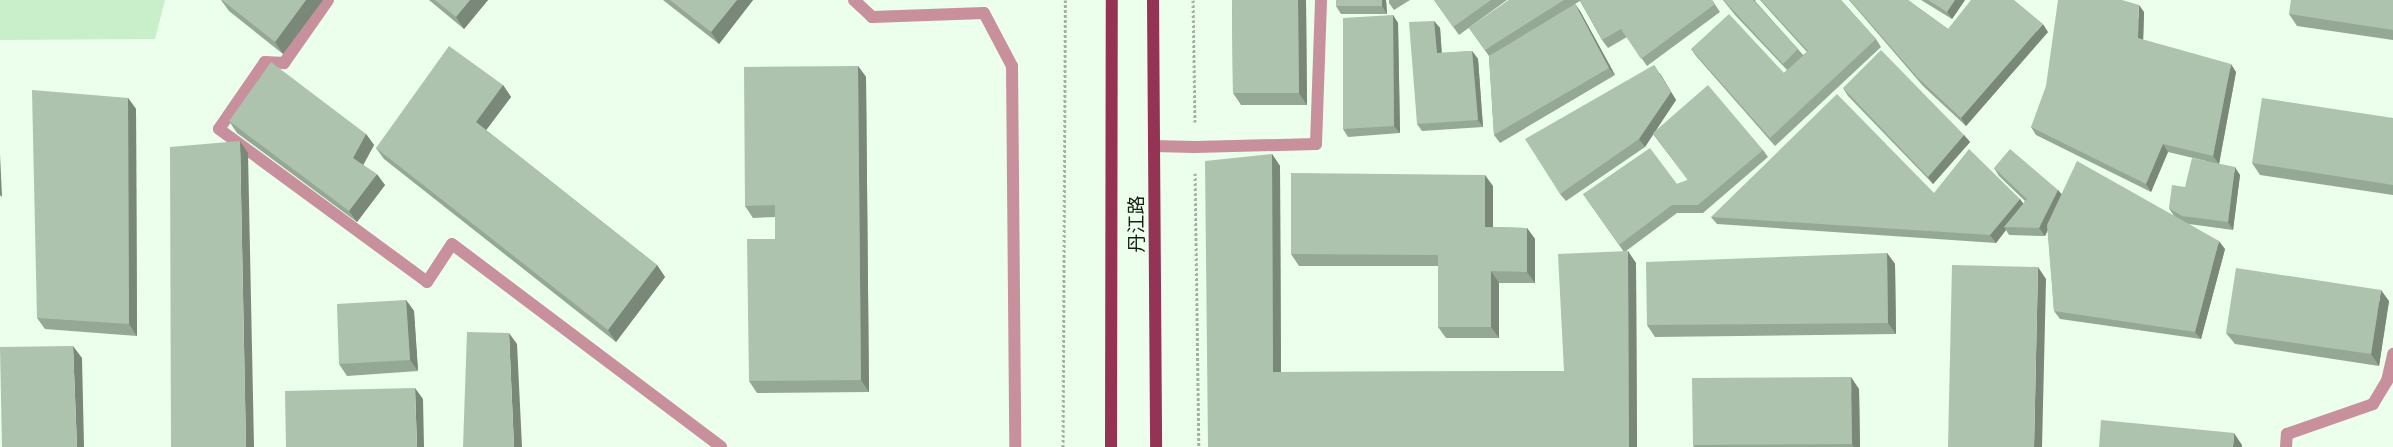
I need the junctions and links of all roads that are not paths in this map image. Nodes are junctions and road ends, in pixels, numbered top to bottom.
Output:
1 (328, 0) edge
2 (854, 0) edge
3 (1112, 0) edge
4 (1153, 0) edge
5 (1321, 0) edge
6 (1154, 146) junction
7 (2393, 354) edge
8 (721, 447) edge
9 (1015, 447) edge
10 (1111, 447) edge
11 (1156, 447) edge
12 (2286, 447) edge

1 - 8 street
2 - 9 street
3 - 10 main road, 丹江路
4 - 6 main road, 丹江路
5 - 6 street
6 - 11 main road, 丹江路
7 - 12 street

